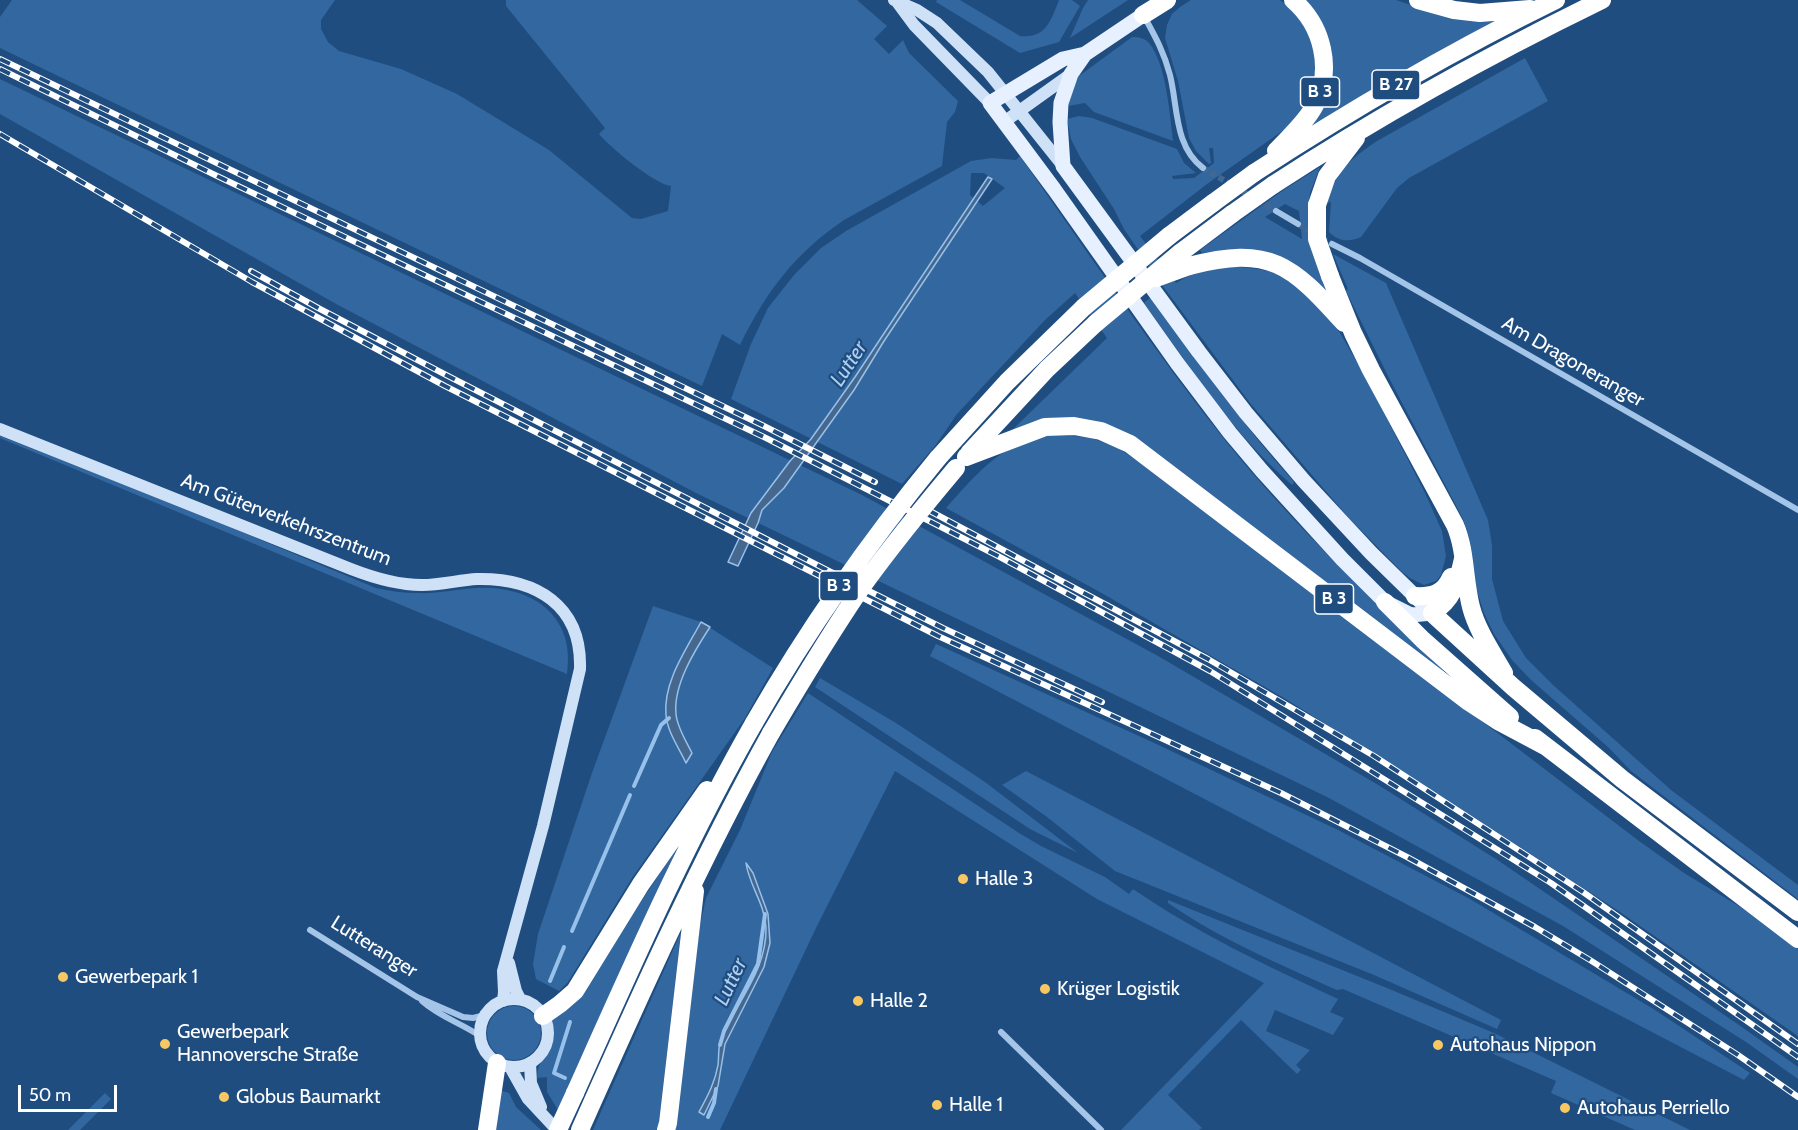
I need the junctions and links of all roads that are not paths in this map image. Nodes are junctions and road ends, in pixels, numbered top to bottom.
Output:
1 (1167, 0) edge
2 (1293, 0) edge
3 (1418, 0) edge
4 (1602, 0) edge
5 (895, 1) edge
6 (1549, 4) edge
7 (1143, 15) junction
8 (1085, 54) junction
9 (1071, 74) junction
10 (1005, 93) junction
11 (990, 103) junction
12 (1021, 111) junction
13 (1004, 122) junction
14 (1365, 127) junction
15 (1063, 166) junction
16 (1203, 168) tunnel mouth
17 (1255, 173) junction
18 (1276, 211) tunnel mouth
19 (1298, 224) tunnel mouth
20 (1332, 244) tunnel mouth
21 (1185, 259) junction
22 (1353, 333) junction
23 (0, 429) edge
24 (961, 463) junction
25 (1444, 505) junction
26 (1798, 510) edge
27 (1463, 559) junction
28 (1414, 596) junction
29 (1385, 602) junction
30 (1432, 613) junction
31 (1513, 687) junction
32 (1545, 746) junction
33 (733, 759) junction
34 (693, 837) junction
35 (697, 875) junction
36 (1798, 912) edge
37 (310, 930) dead end
38 (669, 933) junction
39 (1798, 939) edge
40 (507, 955) junction
41 (417, 997) junction
42 (520, 999) junction
43 (502, 1000) junction
44 (485, 1015) junction
45 (543, 1016) junction
46 (1001, 1032) dead end
47 (480, 1036) junction
48 (530, 1063) junction
49 (504, 1065) junction
50 (487, 1130) edge
51 (559, 1130) edge
52 (580, 1130) edge
53 (666, 1130) edge
54 (1101, 1130) edge

1 - 7 highway
2 - 17 highway, B 3
3 - 6 highway
4 - 14 highway, B 27
5 - 10 street
5 - 11 street
6 - 17 highway, B 27
7 - 8 main road
7 - 16 street
8 - 9 main road
8 - 10 main road
9 - 12 street
9 - 15 main road
10 - 11 main road
10 - 12 street
11 - 13 main road, B 3
12 - 13 street
12 - 15 street
13 - 29 main road, B 3
14 - 21 highway, bridge
14 - 22 highway, bridge
15 - 28 main road
17 - 33 highway, B 3, bridge
18 - 19 street
20 - 26 street, Am Dragoneranger
21 - 22 highway
21 - 24 highway, B 3, bridge
22 - 25 highway
23 - 40 street, Am Güterverkehrszentrum
24 - 32 highway, B 3
24 - 35 highway, B 3, bridge
25 - 27 highway
25 - 28 highway
27 - 30 highway
27 - 31 highway
28 - 30 main road
29 - 30 main road
29 - 32 highway, B 3
30 - 31 highway
31 - 36 highway
32 - 39 highway, B 3
33 - 34 highway, B 3
33 - 45 highway
34 - 38 highway, B 3
34 - 51 highway, B 3, bridge
35 - 38 highway, B 3
35 - 53 highway
37 - 41 street, Lutteranger
38 - 52 highway, B 3
40 - 42 street, Am Güterverkehrszentrum
40 - 43 street, Am Güterverkehrszentrum
41 - 44 street, Lutteranger
41 - 47 street, Lutteranger
42 - 43 street
42 - 45 street
43 - 44 street
44 - 47 street
45 - 48 street
46 - 54 street
47 - 49 street
48 - 49 street
48 - 51 street
49 - 50 highway
49 - 51 street

